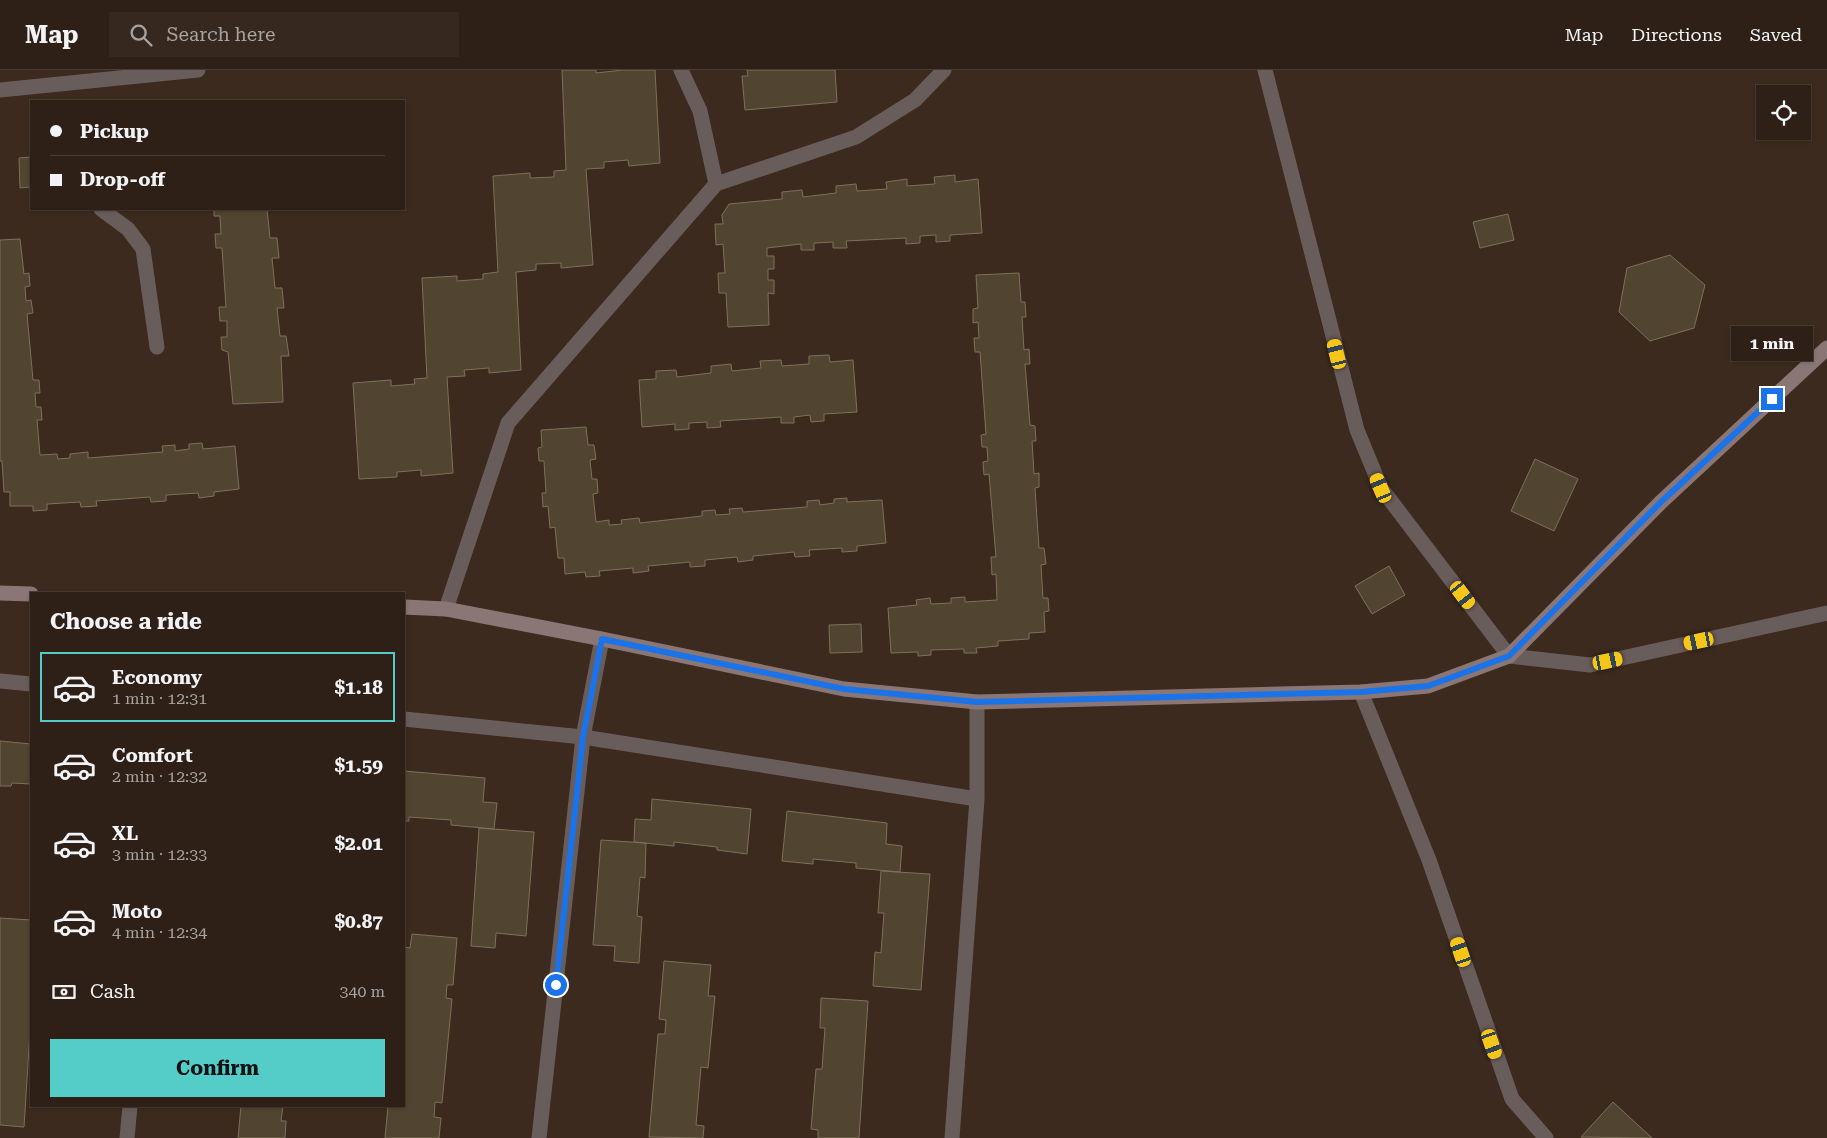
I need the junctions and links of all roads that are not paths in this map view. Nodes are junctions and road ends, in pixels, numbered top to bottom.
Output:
1 (198, 70) edge
2 (681, 70) edge
3 (944, 70) edge
4 (1265, 70) edge
5 (0, 90) edge
6 (716, 184) junction
7 (102, 210) edge
8 (157, 347) dead end
9 (1827, 348) edge
10 (0, 593) edge
11 (30, 594) edge
12 (405, 607) edge
13 (446, 609) junction
14 (1827, 613) edge
15 (602, 639) junction
16 (1509, 656) junction
17 (0, 680) edge
18 (30, 684) edge
19 (1361, 692) junction
20 (977, 702) junction
21 (405, 720) edge
22 (583, 737) junction
23 (977, 799) junction
24 (130, 1107) edge
25 (127, 1138) edge
26 (539, 1138) edge
27 (952, 1138) edge
28 (1546, 1138) edge

1 - 5 street
2 - 6 street
3 - 6 street
4 - 16 street
6 - 13 street
7 - 8 street
9 - 16 street
10 - 11 street
12 - 13 street
13 - 15 street
14 - 16 street
15 - 20 street
15 - 22 street
16 - 19 street
17 - 18 street
19 - 20 street
19 - 28 street
20 - 23 street
21 - 22 street
22 - 23 street
22 - 26 street
23 - 27 street
24 - 25 street

